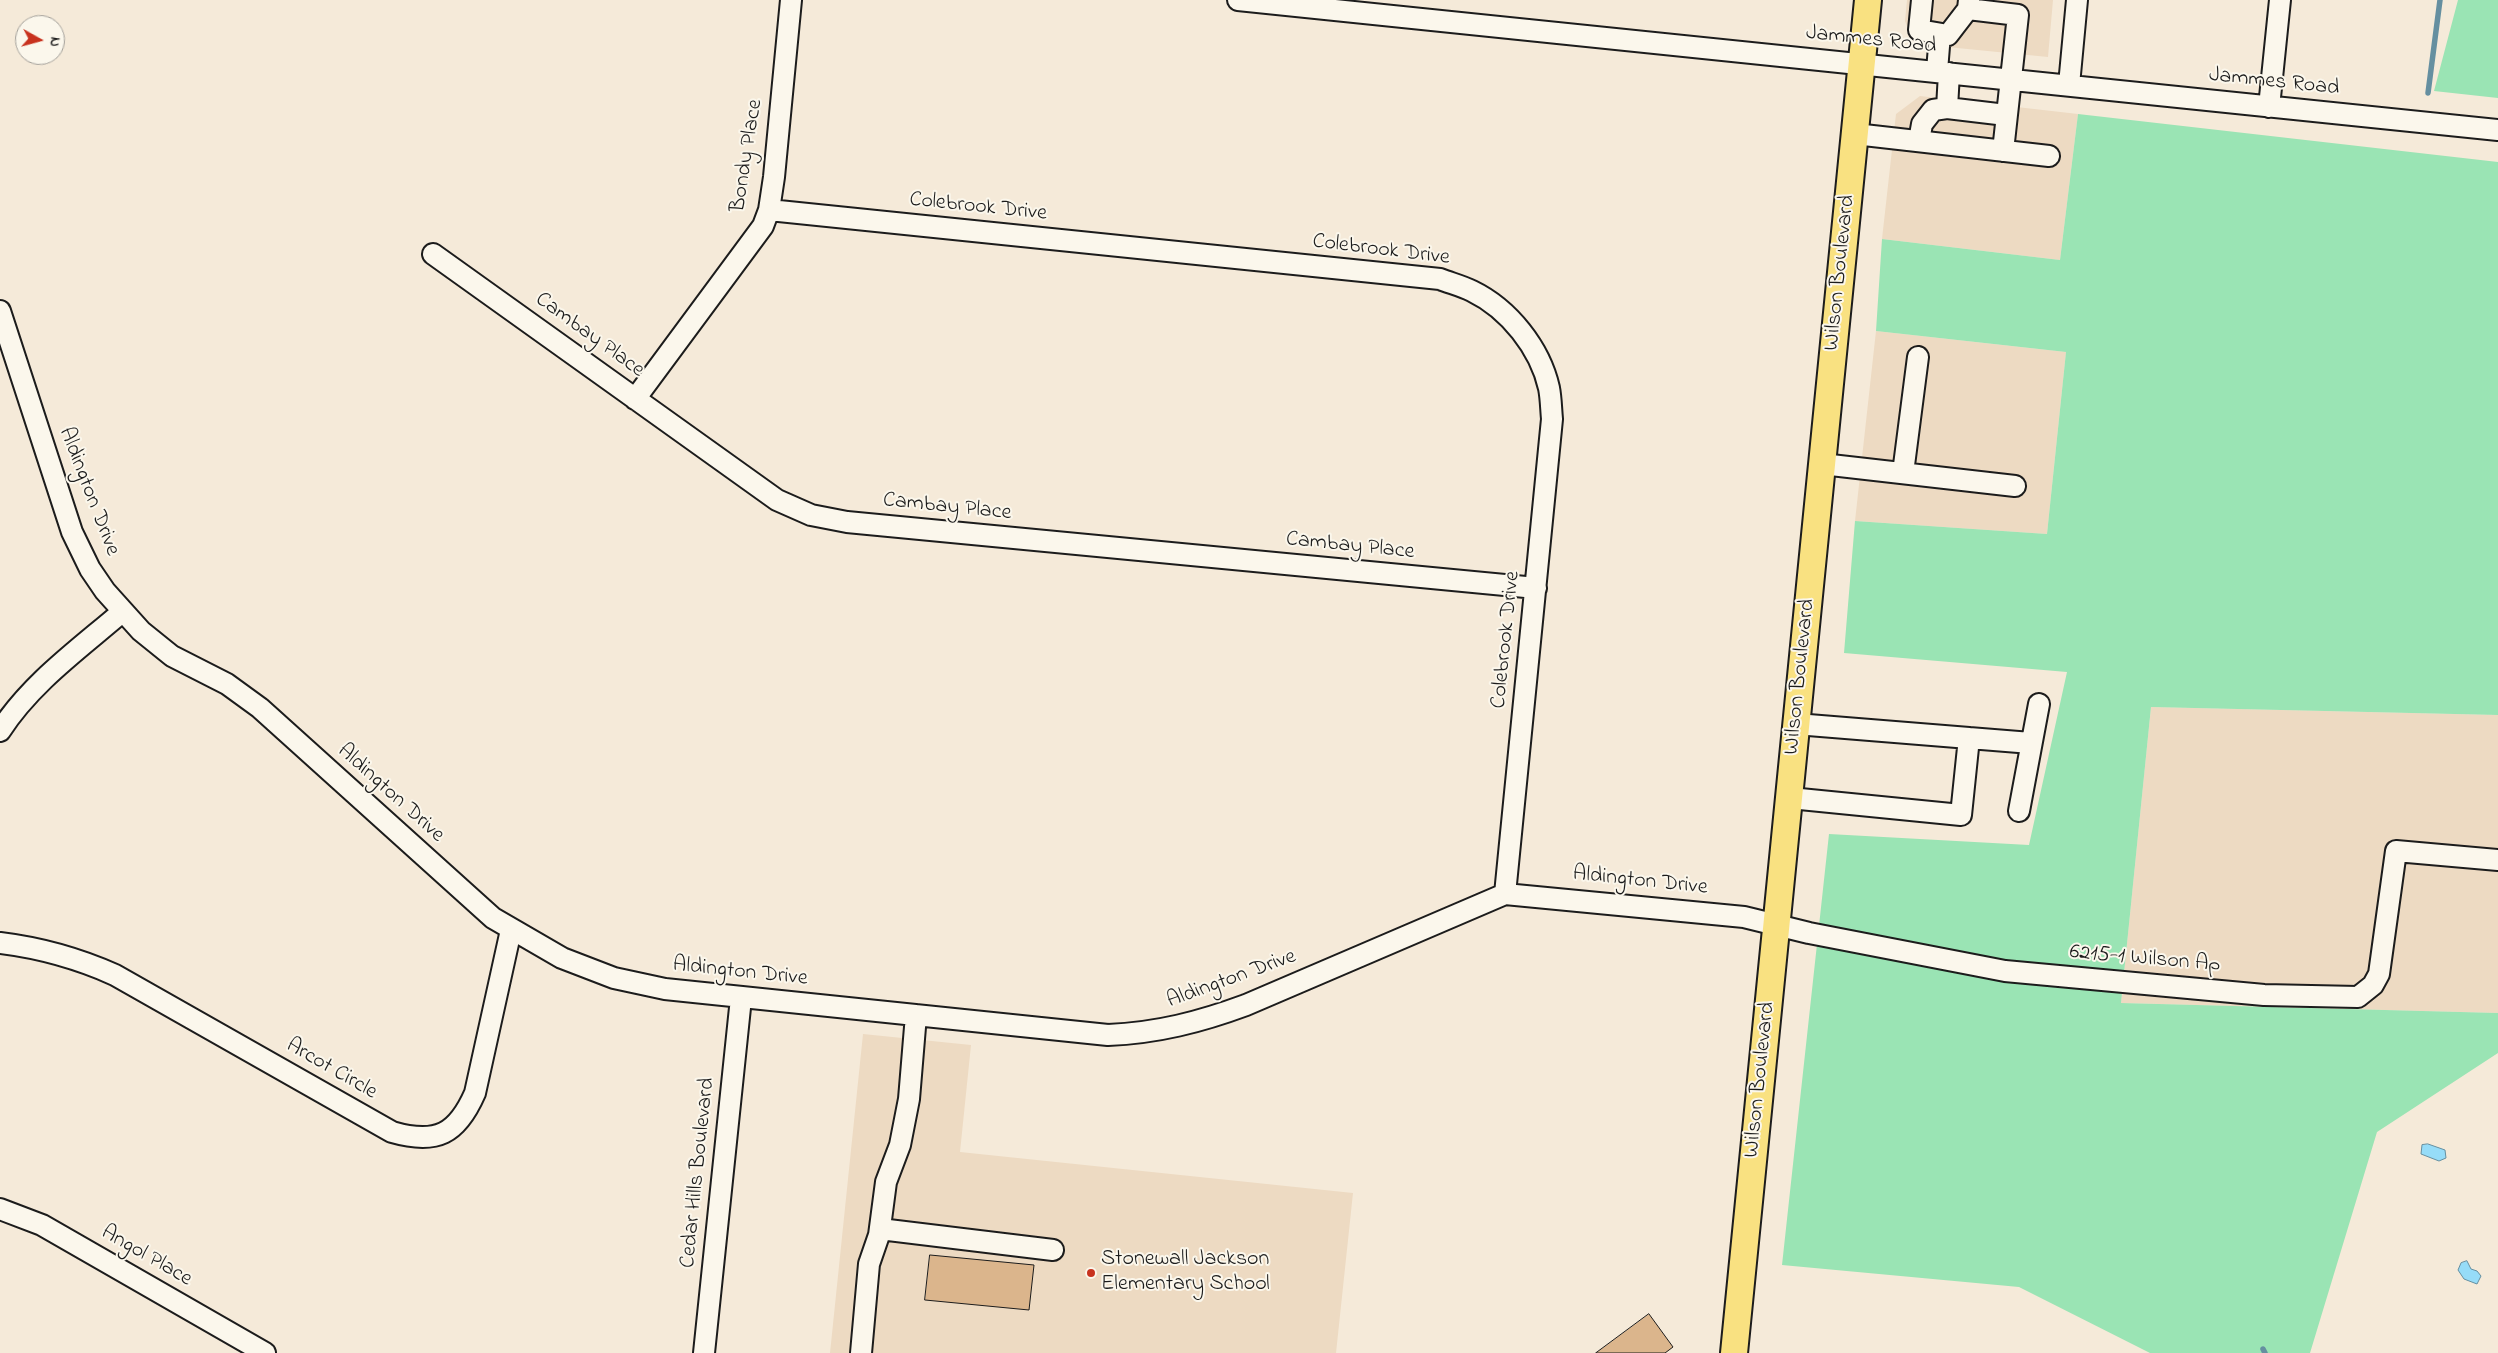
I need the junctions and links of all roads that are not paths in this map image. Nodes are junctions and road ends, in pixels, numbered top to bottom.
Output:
1 (791, 0) edge
2 (1238, 0) edge
3 (1868, 0) edge
4 (1922, 0) edge
5 (2077, 0) edge
6 (2280, 0) edge
7 (1969, 4) edge
8 (1940, 34) junction
9 (1861, 64) junction
10 (1943, 72) junction
11 (2010, 79) junction
12 (2069, 85) junction
13 (2269, 107) junction
14 (1947, 108) junction
15 (2006, 115) junction
16 (2498, 130) edge
17 (1855, 134) junction
18 (1919, 141) junction
19 (2002, 150) junction
20 (2049, 156) dead end
21 (768, 210) junction
22 (434, 254) dead end
23 (0, 311) edge
24 (1918, 357) dead end
25 (635, 399) junction
26 (1822, 464) junction
27 (1903, 473) junction
28 (2015, 486) dead end
29 (1536, 588) junction
30 (122, 612) junction
31 (2038, 704) dead end
32 (1796, 724) junction
33 (0, 731) edge
34 (1969, 738) junction
35 (2031, 743) junction
36 (1790, 798) junction
37 (2018, 811) dead end
38 (2498, 860) edge
39 (1505, 894) junction
40 (1777, 926) junction
41 (511, 930) junction
42 (0, 943) edge
43 (741, 998) junction
44 (916, 1015) junction
45 (0, 1209) edge
46 (880, 1229) junction
47 (1053, 1250) dead end
48 (1735, 1343) edge
49 (265, 1353) edge
50 (704, 1353) edge
51 (861, 1353) edge

1 - 21 street, Bondy Place
2 - 9 street, Jammes Road
3 - 9 main road, Wilson Boulevard
4 - 8 street
5 - 12 street
6 - 13 street
7 - 8 street
7 - 11 street
8 - 10 street
9 - 10 street, Jammes Road
9 - 17 main road, Wilson Boulevard
10 - 11 street, Jammes Road
10 - 14 street
11 - 12 street, Jammes Road
11 - 15 street
12 - 13 street, Jammes Road
13 - 16 street, Jammes Road
14 - 15 street
14 - 18 street
15 - 19 street
17 - 18 street
17 - 26 main road, Wilson Boulevard
18 - 19 street
19 - 20 street
21 - 25 street, Bondy Place
21 - 29 street, Colebrook Drive
22 - 25 street, Cambay Place
23 - 30 street, Aldington Drive
24 - 27 street
25 - 29 street, Cambay Place
26 - 27 street
26 - 32 main road, Wilson Boulevard
27 - 28 street
29 - 39 street, Colebrook Drive
30 - 33 street
30 - 41 street, Aldington Drive
31 - 35 street
32 - 34 street
32 - 36 main road, Wilson Boulevard
34 - 35 street
34 - 36 street
35 - 37 street
36 - 40 main road, Wilson Boulevard
38 - 40 street, 6215-1 Wilson Ap
39 - 40 street, Aldington Drive
39 - 44 street, Aldington Drive
40 - 48 main road, Wilson Boulevard
41 - 42 street, Arcot Circle
41 - 43 street, Aldington Drive
43 - 44 street, Aldington Drive
43 - 50 street, Cedar Hills Boulevard
44 - 46 street
45 - 49 street, Angol Place
46 - 47 street
46 - 51 street

